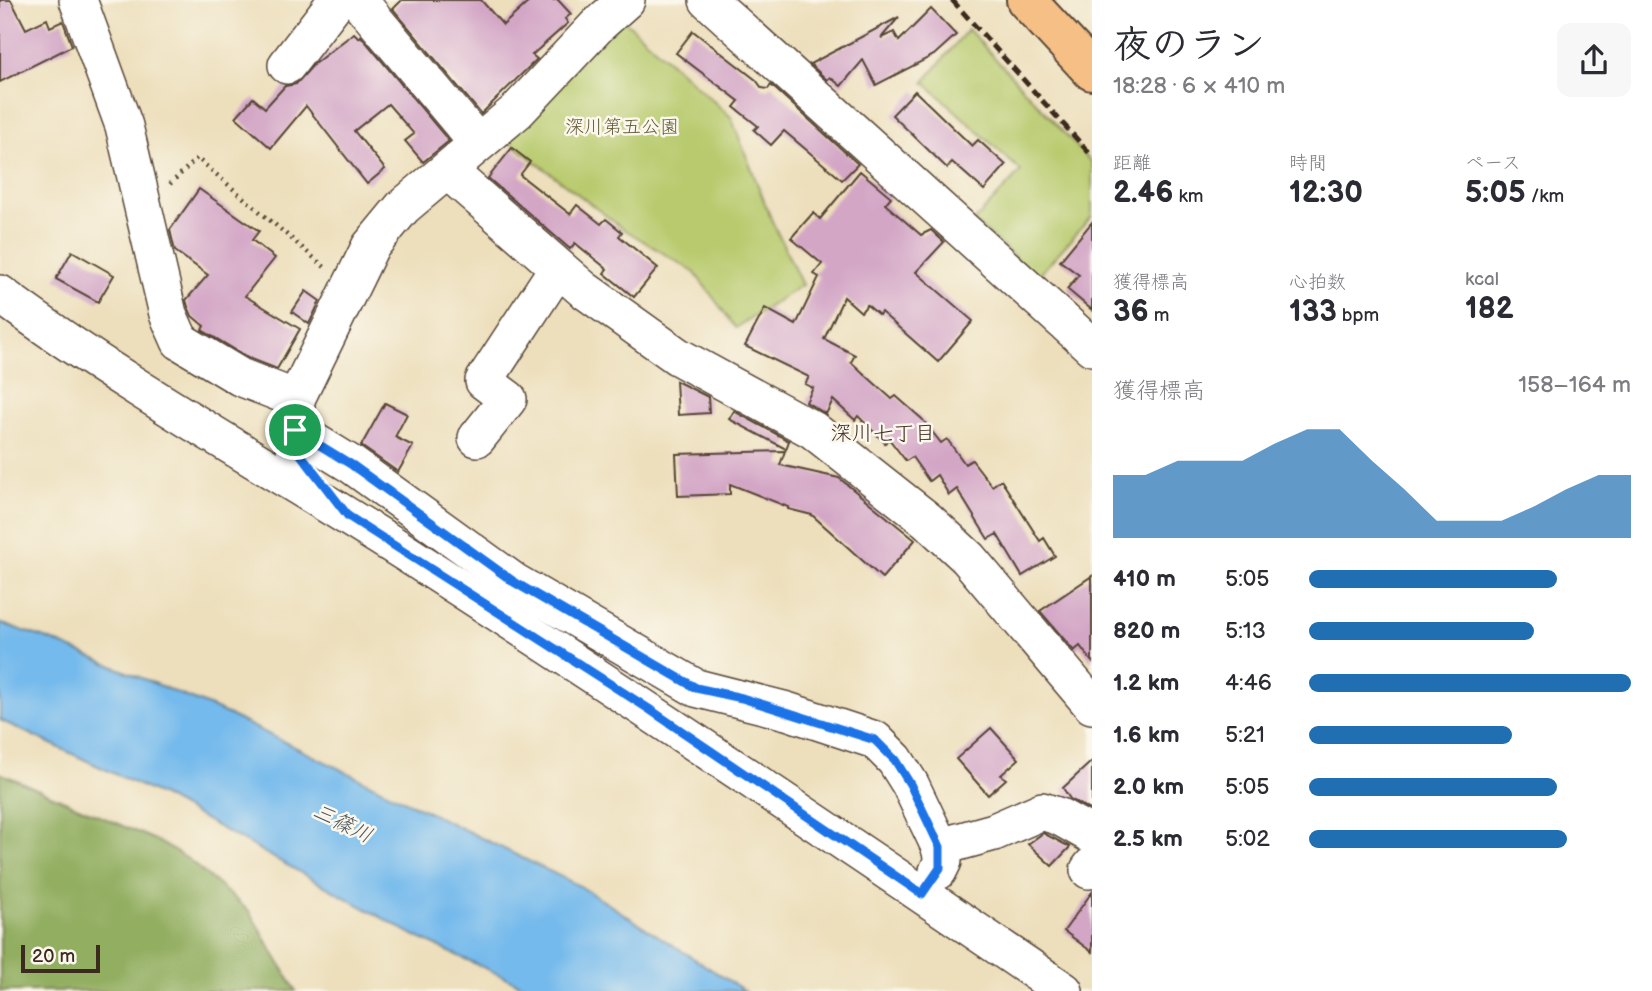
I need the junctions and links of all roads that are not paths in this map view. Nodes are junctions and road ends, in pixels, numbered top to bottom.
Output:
1 (78, 0) edge
2 (337, 0) edge
3 (358, 0) edge
4 (626, 0) edge
5 (708, 0) edge
6 (1026, 0) edge
7 (287, 65) dead end
8 (1092, 71) edge
9 (477, 142) junction
10 (448, 172) junction
11 (558, 268) junction
12 (0, 294) edge
13 (1092, 347) edge
14 (296, 414) junction
15 (477, 438) dead end
16 (348, 516) junction
17 (1092, 705) edge
18 (940, 847) junction
19 (1091, 857) edge
20 (922, 894) junction
21 (1064, 991) edge

1 - 14 street
2 - 7 street
3 - 9 street
4 - 9 street
5 - 13 street
6 - 8 main road
9 - 10 street
10 - 11 street
10 - 14 street
11 - 15 street
11 - 17 street
12 - 16 street
14 - 16 street
14 - 18 street
16 - 20 street
18 - 19 street
18 - 20 street
20 - 21 street

